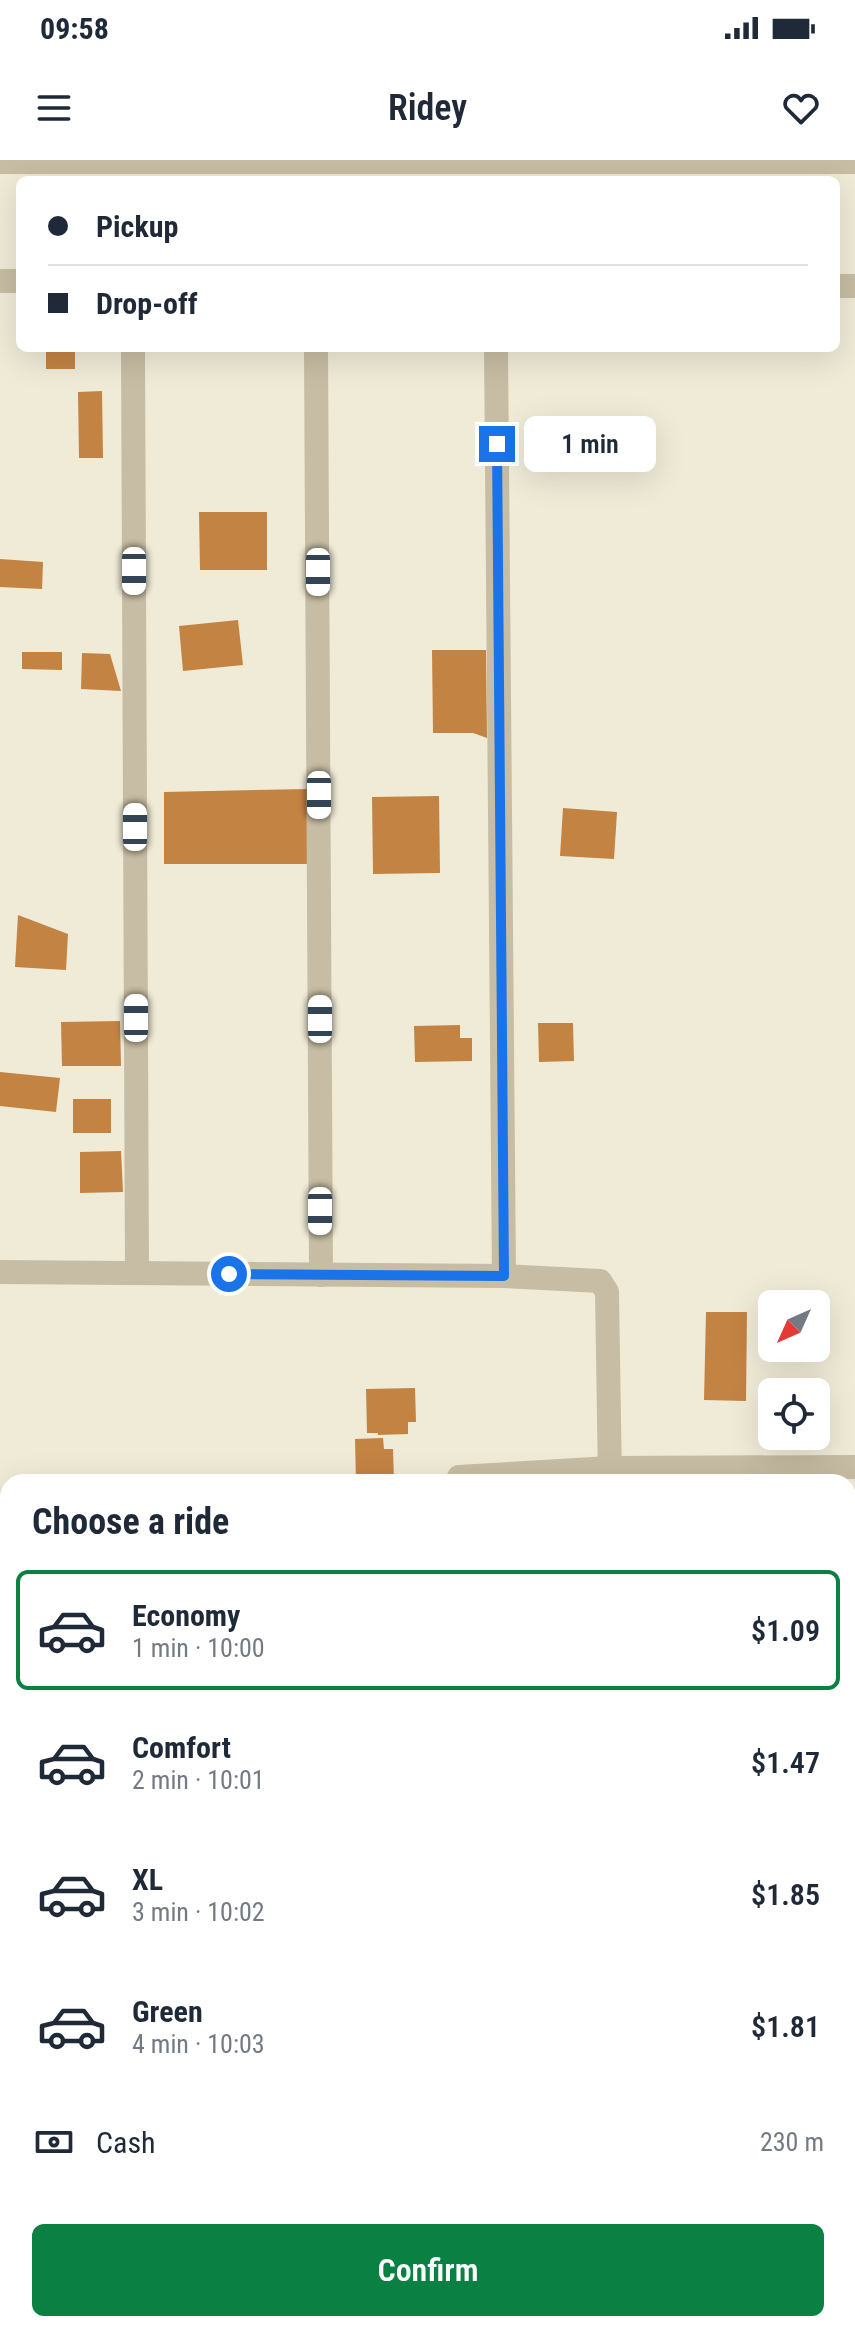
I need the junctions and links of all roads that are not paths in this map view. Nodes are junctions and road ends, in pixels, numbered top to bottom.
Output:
1 (0, 162) edge
2 (855, 162) edge
3 (133, 352) edge
4 (316, 352) edge
5 (496, 352) edge
6 (0, 1272) edge
7 (137, 1273) junction
8 (321, 1275) junction
9 (504, 1276) junction
10 (855, 1467) edge
11 (610, 1474) edge
12 (641, 1474) edge

1 - 2 street
3 - 7 street
4 - 8 street
5 - 9 street
6 - 7 street
7 - 8 street
8 - 9 street
9 - 11 street
10 - 12 street

